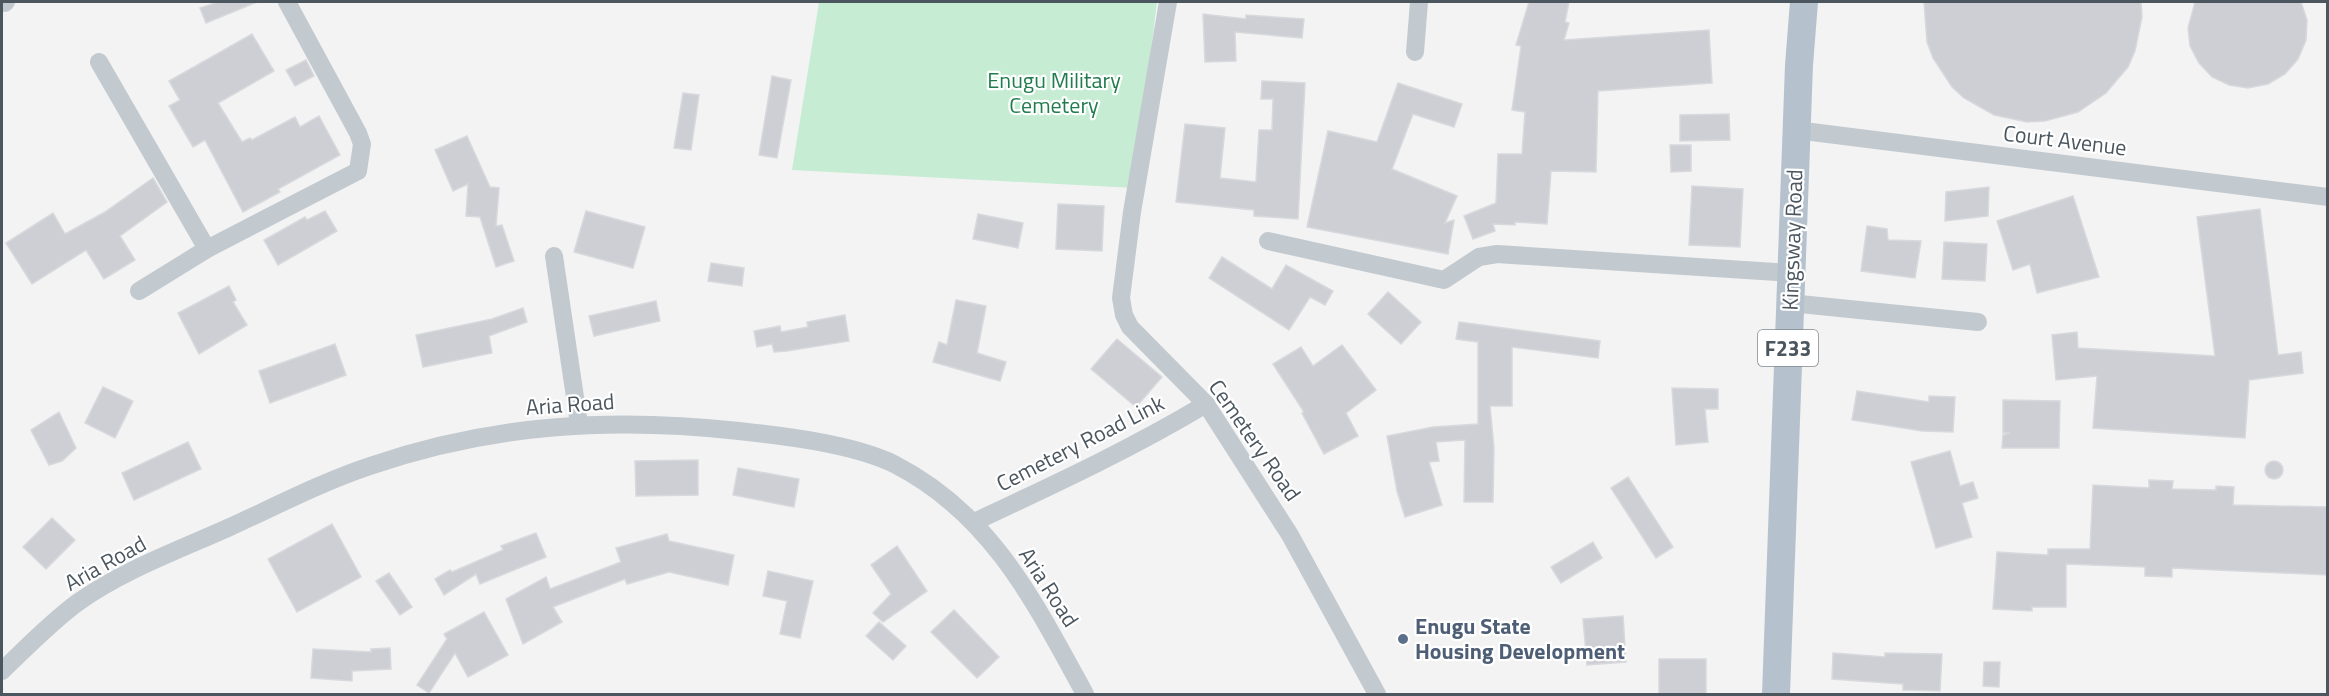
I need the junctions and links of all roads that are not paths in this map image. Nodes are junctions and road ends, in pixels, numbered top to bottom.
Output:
1 (287, 2) edge
2 (1168, 2) edge
3 (1419, 2) edge
4 (1804, 2) edge
5 (1414, 52) dead end
6 (99, 63) dead end
7 (1796, 130) junction
8 (2328, 198) edge
9 (1268, 241) dead end
10 (207, 249) junction
11 (554, 256) dead end
12 (1791, 273) junction
13 (139, 291) dead end
14 (1790, 303) junction
15 (1978, 322) dead end
16 (1206, 404) junction
17 (579, 424) junction
18 (974, 522) junction
19 (2, 671) edge
20 (1085, 694) edge
21 (1377, 694) edge
22 (1776, 694) edge

1 - 10 street
2 - 16 street, Cemetery Road
3 - 5 street
4 - 7 main road, Kingsway Road / F233
6 - 10 street
7 - 8 street, Court Avenue
7 - 12 main road, Kingsway Road / F233
9 - 12 street
10 - 13 street
11 - 17 street
12 - 14 main road, Kingsway Road / F233
14 - 15 street
14 - 22 main road, Kingsway Road / F233
16 - 18 street, Cemetery Road Link
16 - 21 street, Cemetery Road
17 - 18 street, Aria Road
17 - 19 street, Aria Road
18 - 20 street, Aria Road

